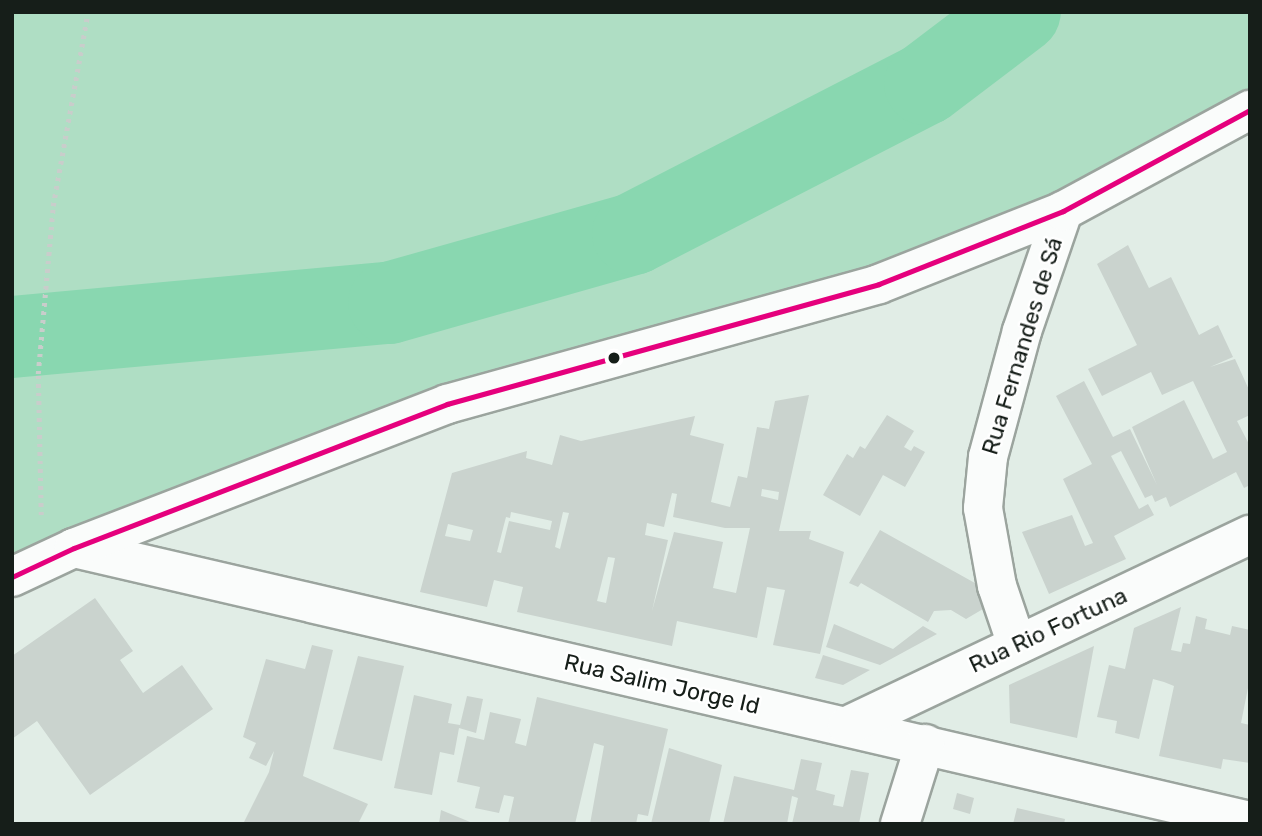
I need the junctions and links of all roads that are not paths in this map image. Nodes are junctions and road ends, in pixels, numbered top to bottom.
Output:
1 (1250, 110) edge
2 (1063, 211) junction
3 (1250, 535) edge
4 (43, 563) edge
5 (1017, 645) junction
6 (847, 726) junction
7 (925, 744) junction
8 (1250, 821) edge
9 (900, 824) edge

1 - 2 street
2 - 4 street
2 - 5 street, Rua Fernandes de Sá
3 - 5 street, Rua Rio Fortuna
4 - 6 street, Rua Salim Jorge Id
5 - 6 street, Rua Rio Fortuna
6 - 7 street, Rua Salim Jorge Id
7 - 8 street, Rua Salim Jorge Id
7 - 9 street

